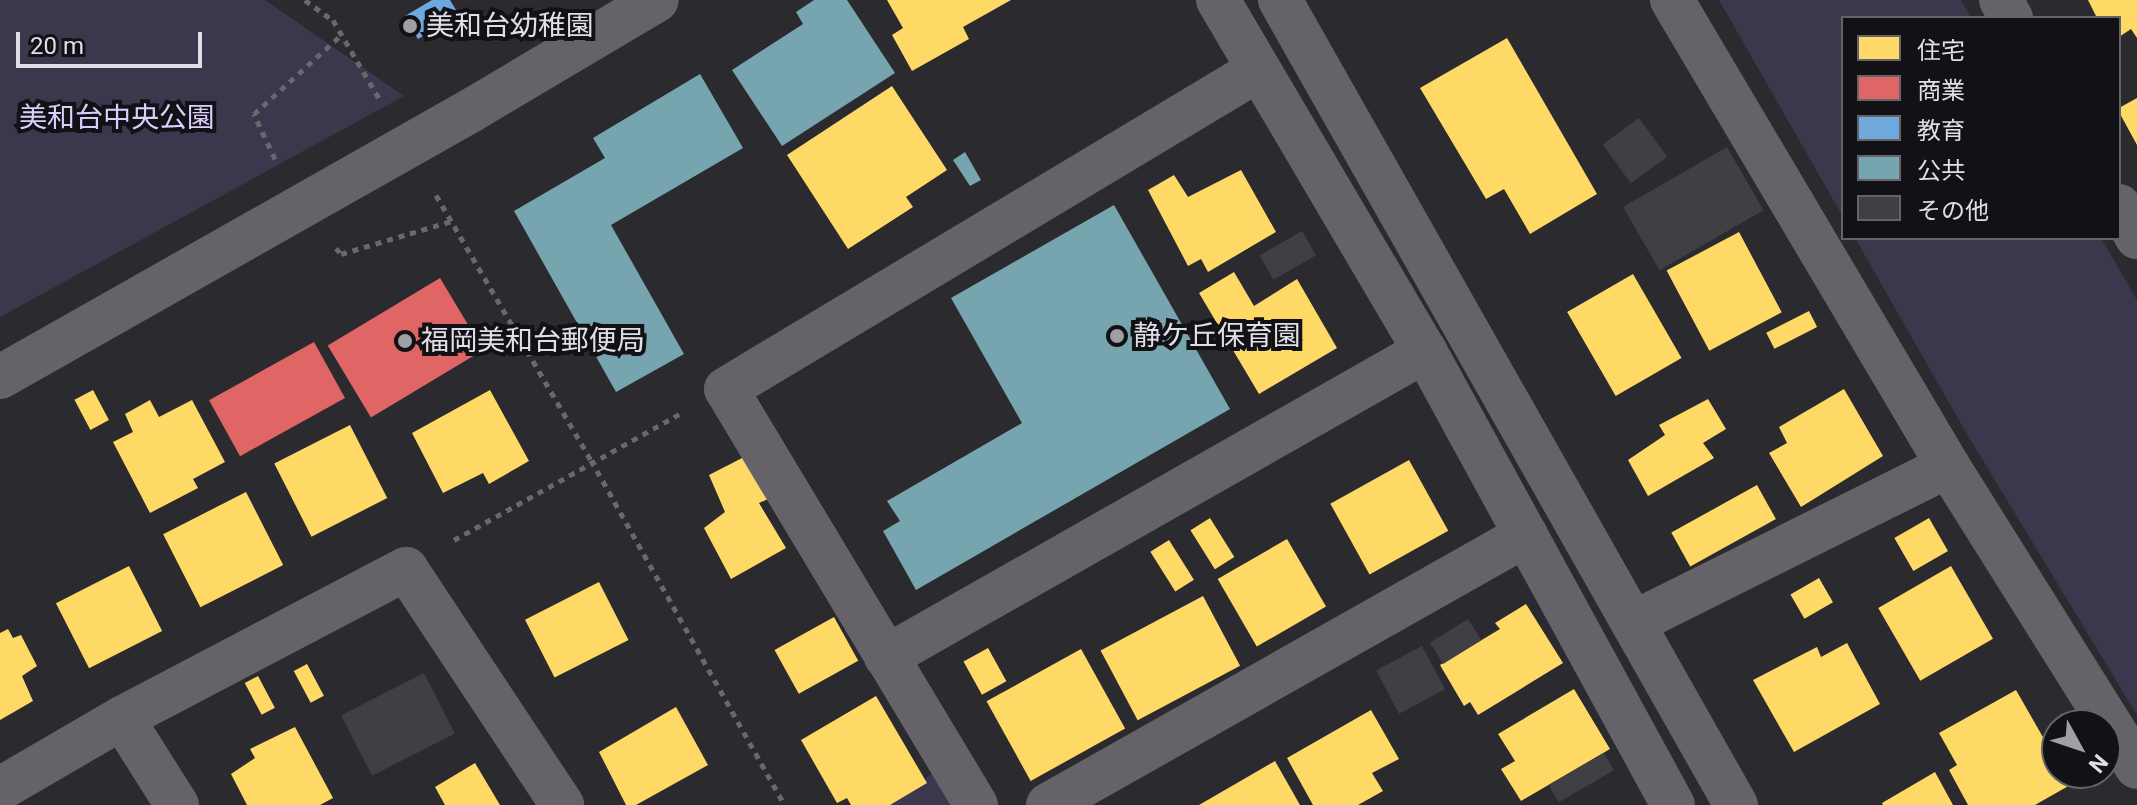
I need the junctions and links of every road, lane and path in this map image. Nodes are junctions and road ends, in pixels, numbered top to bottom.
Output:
1 (305, 0) edge
2 (657, 0) edge
3 (1218, 0) edge
4 (1280, 0) edge
5 (1672, 0) edge
6 (341, 35) junction
7 (1258, 70) junction
8 (381, 102) dead end
9 (428, 181) dead end
10 (298, 209) junction
11 (2121, 209) edge
12 (2137, 237) edge
13 (1425, 351) junction
14 (0, 377) edge
15 (726, 389) junction
16 (591, 460) junction
17 (1948, 466) junction
18 (506, 509) dead end
19 (1526, 535) junction
20 (1633, 623) junction
21 (886, 657) junction
22 (122, 718) junction
23 (2137, 767) edge
24 (0, 789) edge
25 (177, 805) edge
26 (562, 805) edge
27 (785, 805) edge
28 (976, 805) edge
29 (1048, 805) edge
30 (1673, 805) edge
31 (1736, 805) edge

1 - 6 path
2 - 10 street
3 - 7 street
4 - 20 street
5 - 17 street
6 - 8 path
6 - 10 path
7 - 13 street
7 - 15 street
9 - 16 path
10 - 14 street
11 - 12 street
13 - 19 street
13 - 21 street
15 - 16 path
15 - 21 street
16 - 18 path
16 - 27 path
17 - 20 street
17 - 23 street
19 - 29 street
19 - 30 street
20 - 31 street
21 - 28 street
22 - 24 street
22 - 25 street
22 - 26 street

